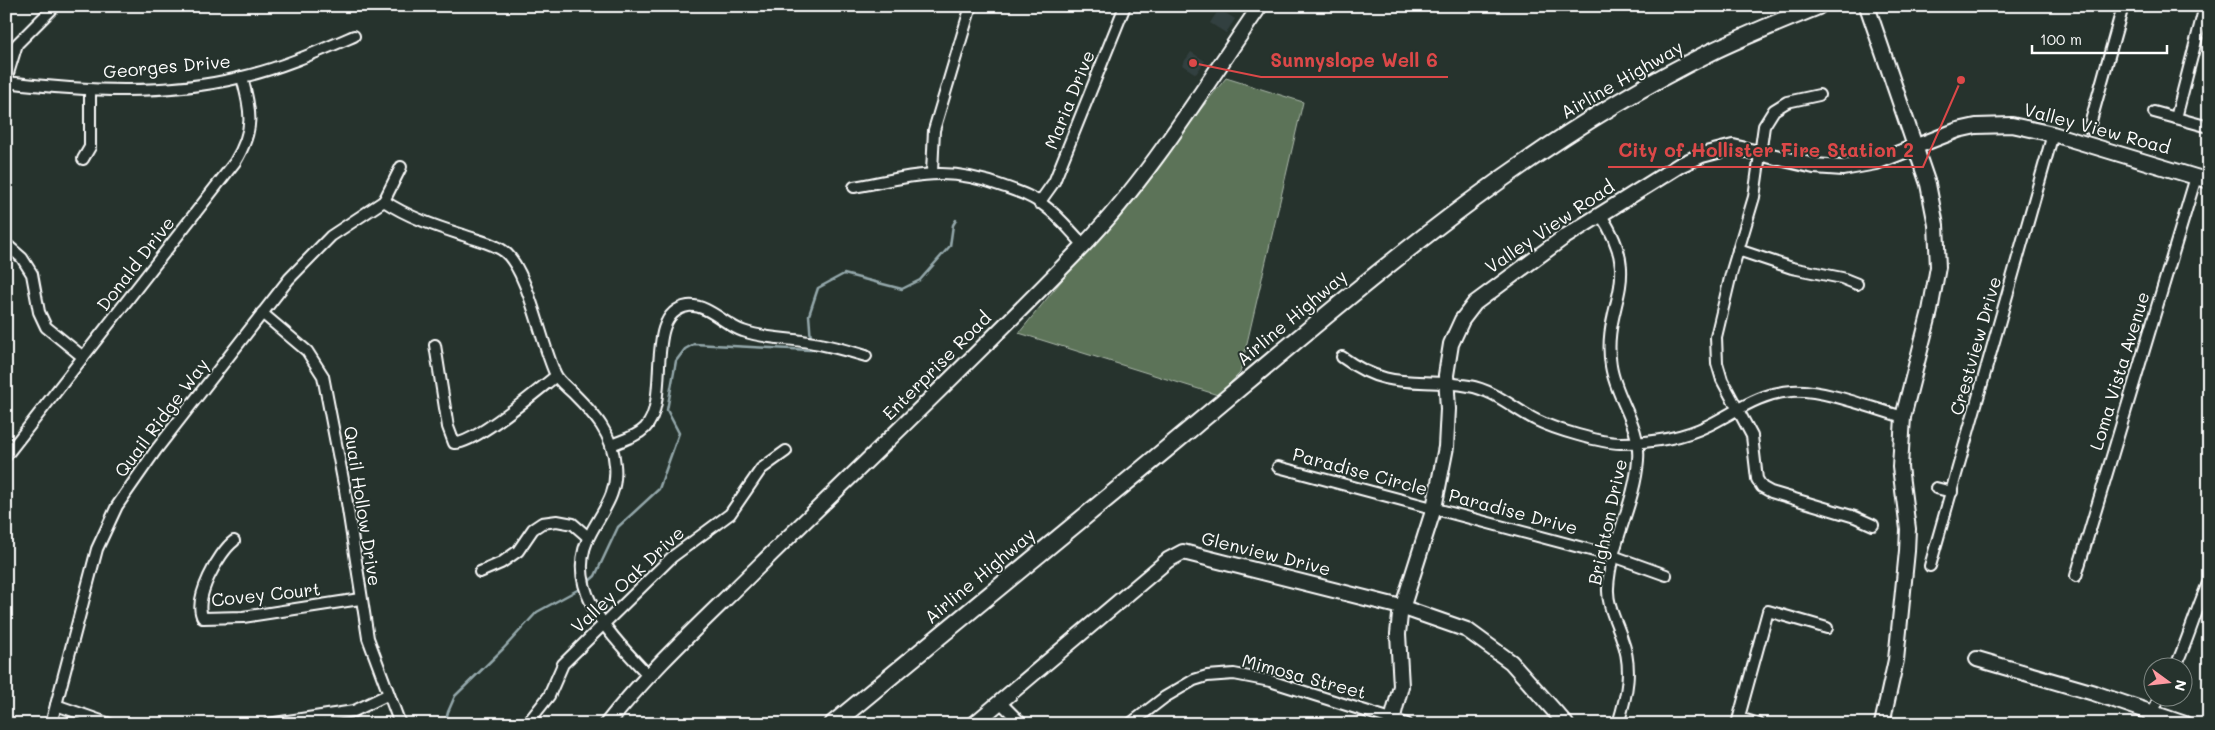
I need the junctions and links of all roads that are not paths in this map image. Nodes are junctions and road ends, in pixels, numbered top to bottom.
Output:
1 (55, 6) edge
2 (971, 6) edge
3 (1125, 6) edge
4 (1260, 6) edge
5 (1818, 6) edge
6 (1867, 6) edge
7 (2123, 6) edge
8 (2205, 6) edge
9 (354, 36) dead end
10 (242, 77) junction
11 (6, 81) edge
12 (90, 89) junction
13 (1818, 95) dead end
14 (2154, 112) dead end
15 (2176, 118) junction
16 (2209, 127) edge
17 (2089, 128) dead end
18 (2053, 134) junction
19 (1914, 147) junction
20 (1762, 154) junction
21 (83, 160) dead end
22 (401, 167) dead end
23 (932, 172) junction
24 (2202, 179) edge
25 (854, 187) dead end
26 (384, 201) junction
27 (1039, 203) junction
28 (1600, 214) junction
29 (6, 244) edge
30 (1084, 245) junction
31 (1738, 250) junction
32 (1857, 284) dead end
33 (262, 314) junction
34 (434, 345) dead end
35 (866, 356) dead end
36 (83, 357) junction
37 (1342, 357) dead end
38 (556, 376) junction
39 (1446, 384) junction
40 (1738, 408) junction
41 (1903, 417) junction
42 (1638, 441) junction
43 (611, 445) junction
44 (786, 451) dead end
45 (6, 456) edge
46 (1278, 467) dead end
47 (1936, 488) dead end
48 (1952, 492) junction
49 (1434, 508) junction
50 (1872, 524) dead end
51 (588, 537) junction
52 (234, 540) dead end
53 (1614, 556) junction
54 (1930, 566) dead end
55 (480, 572) dead end
56 (1666, 575) dead end
57 (2076, 576) dead end
58 (2209, 581) edge
59 (360, 599) junction
60 (1402, 608) junction
61 (604, 623) junction
62 (1828, 628) dead end
63 (2180, 658) edge
64 (1977, 659) dead end
65 (649, 676) junction
66 (387, 694) junction
67 (1000, 702) junction
68 (56, 705) junction
69 (2150, 719) edge
70 (1392, 721) edge
71 (1738, 721) edge
72 (51, 724) edge
73 (110, 724) edge
74 (268, 724) edge
75 (400, 724) edge
76 (527, 724) edge
77 (607, 724) edge
78 (833, 724) edge
79 (974, 724) edge
80 (1022, 724) edge
81 (1130, 724) edge
82 (1408, 724) edge
83 (1566, 724) edge
84 (1618, 724) edge
85 (1758, 724) edge
86 (1882, 724) edge
87 (2185, 724) edge

1 - 11 street
2 - 23 street
3 - 27 street, Maria Drive
4 - 30 street, Enterprise Road
5 - 78 main road, Airline Highway
6 - 19 street
7 - 17 street
8 - 15 street
9 - 10 street, Georges Drive
10 - 12 street, Georges Drive
10 - 36 street, Donald Drive
11 - 12 street, Georges Drive
12 - 21 street
13 - 20 street
14 - 15 street
15 - 16 street
18 - 19 street, Valley View Road
18 - 24 street, Valley View Road
18 - 48 street, Crestview Drive
19 - 20 street, Valley View Road
19 - 41 street
20 - 28 street, Valley View Road
20 - 31 street
22 - 26 street
23 - 25 street
23 - 27 street
24 - 57 street, Loma Vista Avenue
26 - 33 street, Quail Ridge Way
26 - 38 street
27 - 30 street
28 - 39 street, Valley View Road
28 - 42 street, Brighton Drive
29 - 36 street
30 - 65 street, Enterprise Road
31 - 32 street
31 - 40 street
33 - 59 street, Quail Hollow Drive
33 - 68 street, Quail Ridge Way
34 - 38 street
35 - 43 street
36 - 45 street, Donald Drive
37 - 39 street
38 - 43 street
39 - 42 street
39 - 49 street, Valley View Road
40 - 41 street
40 - 42 street
40 - 50 street
41 - 86 street
42 - 53 street, Brighton Drive
43 - 51 street
44 - 61 street, Valley Oak Drive
46 - 49 street, Paradise Circle
47 - 48 street
48 - 54 street, Crestview Drive
49 - 53 street, Paradise Drive
49 - 60 street, Valley View Road
51 - 55 street
51 - 61 street
52 - 59 street, Covey Court
53 - 56 street, Paradise Drive
53 - 84 street, Brighton Drive
58 - 63 street
59 - 66 street, Quail Hollow Drive
60 - 67 street, Glenview Drive
60 - 70 street, Valley View Road
60 - 83 street, Glenview Drive
61 - 65 street
61 - 76 street, Valley Oak Drive
62 - 71 street
64 - 69 street
65 - 77 street, Enterprise Road
66 - 74 street
66 - 75 street, Quail Hollow Drive
67 - 79 street, Glenview Drive
67 - 80 street
68 - 72 street, Quail Ridge Way
68 - 73 street
69 - 87 street
70 - 81 street, Mimosa Street
70 - 82 street, Mimosa Street
71 - 85 street

